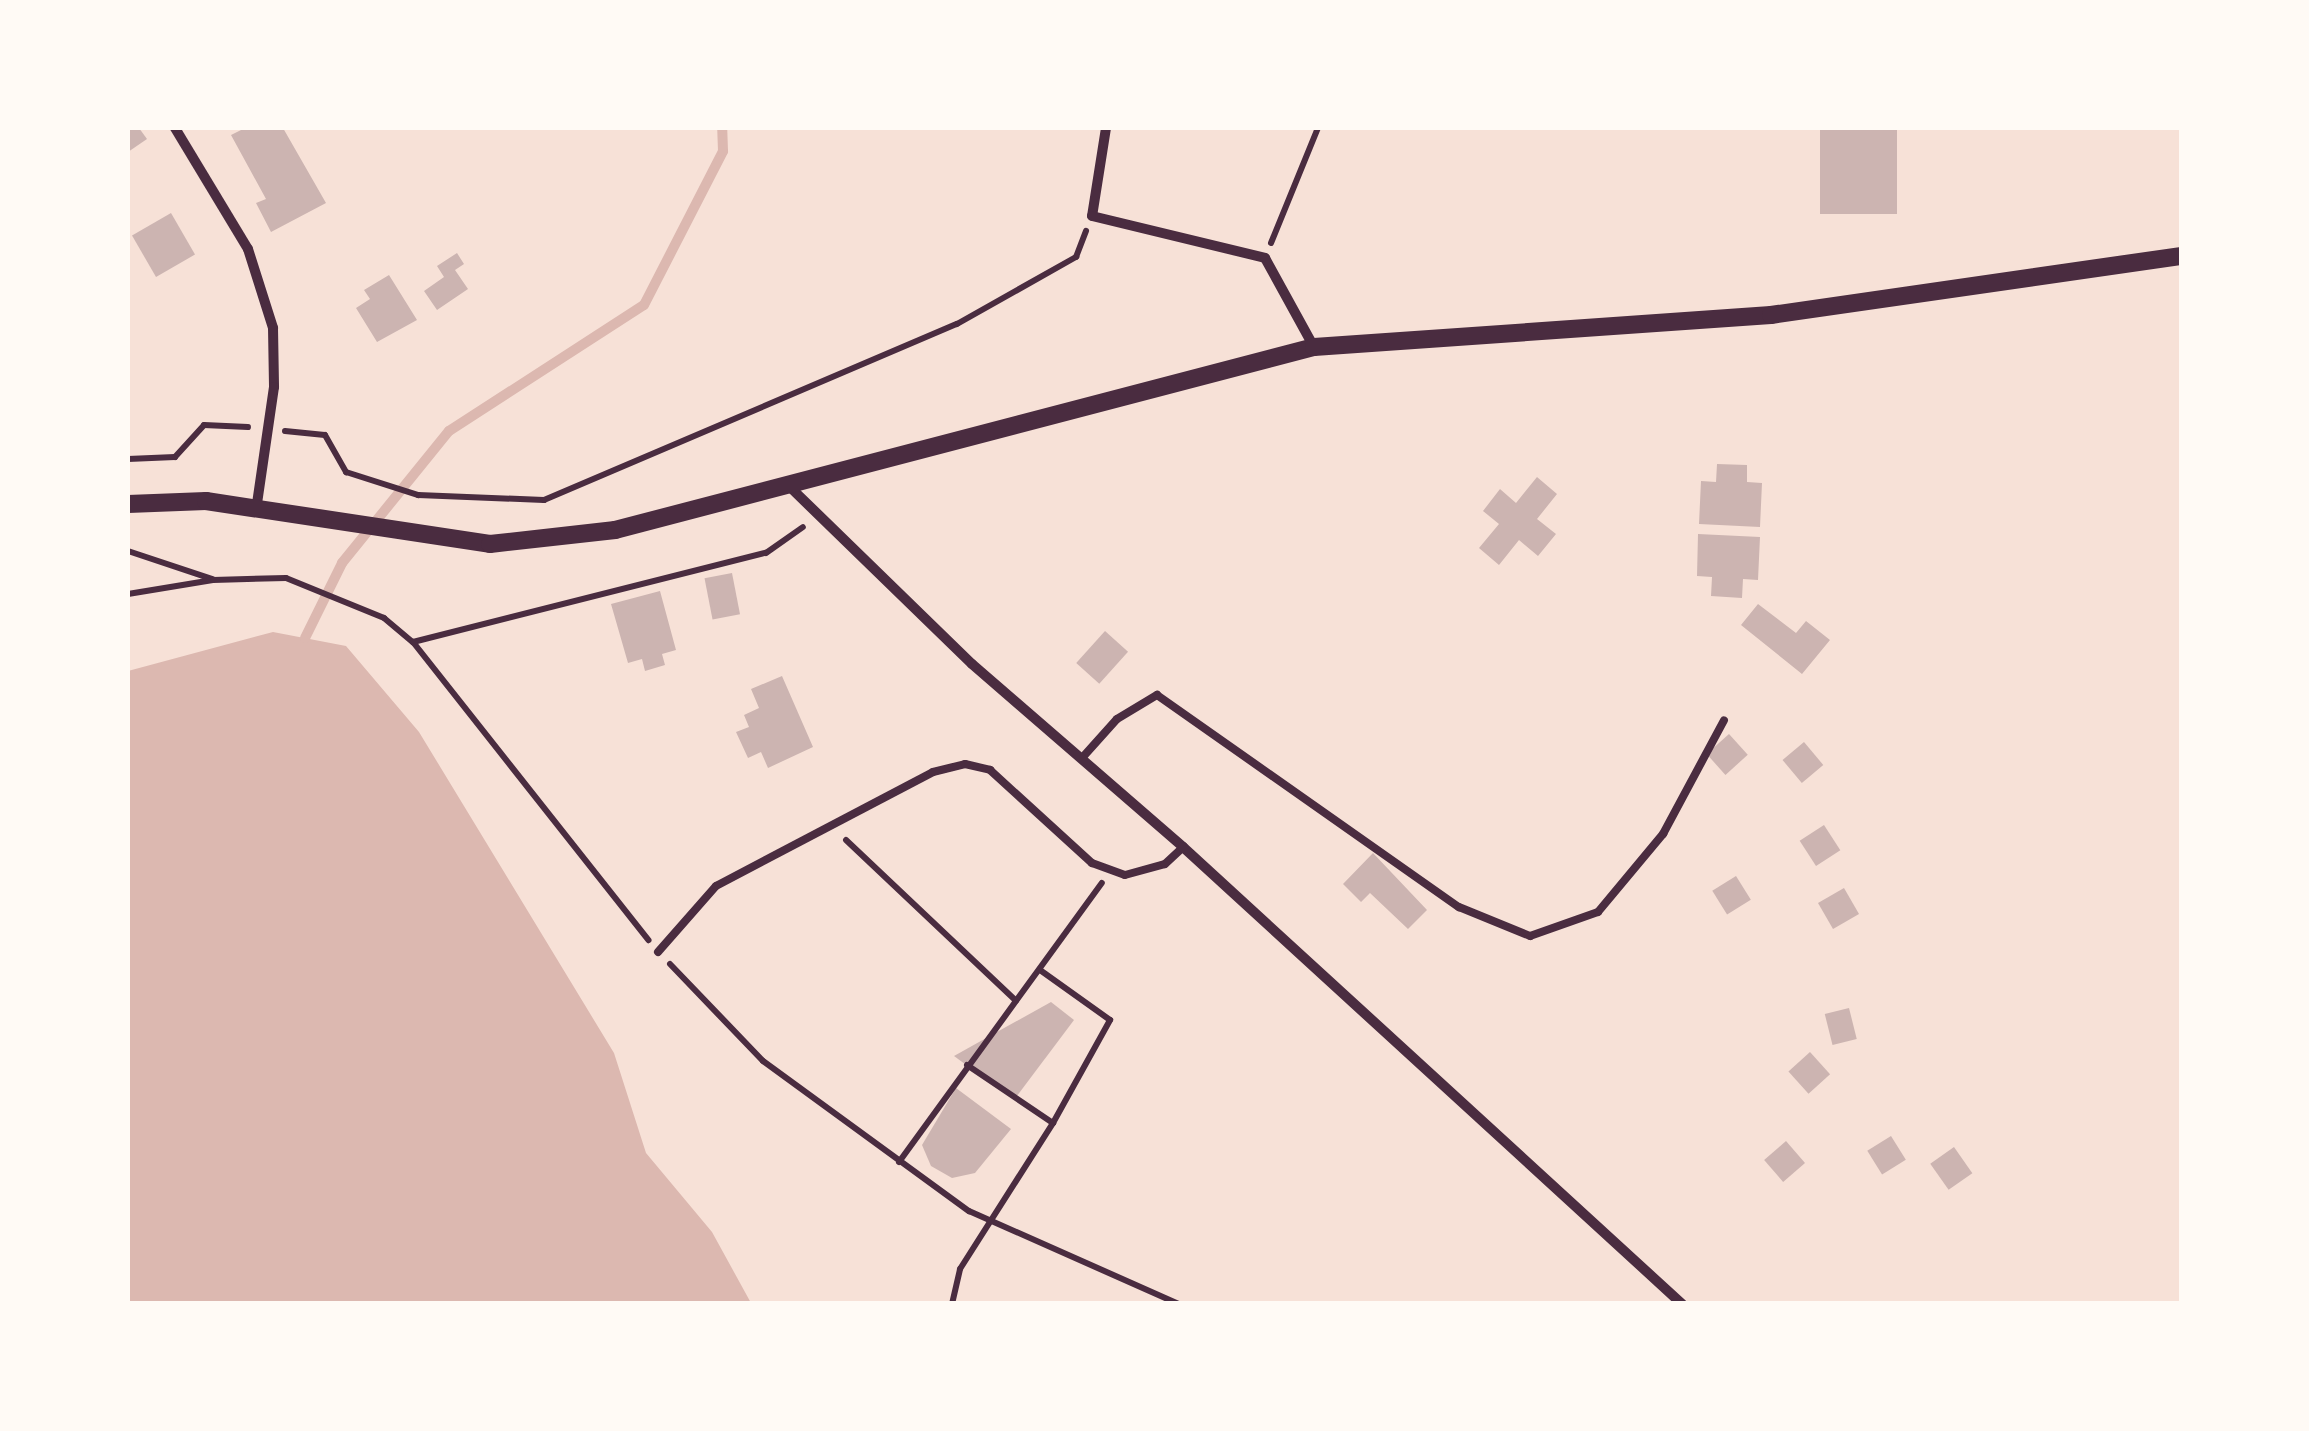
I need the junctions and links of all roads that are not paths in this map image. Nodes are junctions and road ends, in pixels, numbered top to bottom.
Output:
1 (175, 128) edge
2 (1106, 128) edge
3 (2182, 256) edge
4 (1314, 347) junction
5 (792, 489) junction
6 (128, 504) edge
7 (256, 510) junction
8 (1724, 720) dead end
9 (1082, 758) junction
10 (1183, 847) junction
11 (658, 952) dead end
12 (1682, 1304) edge

1 - 7 street
2 - 4 street
3 - 4 street
4 - 5 street
5 - 7 street
5 - 9 street
6 - 7 street
8 - 9 lane
9 - 10 street
10 - 11 lane
10 - 12 street

